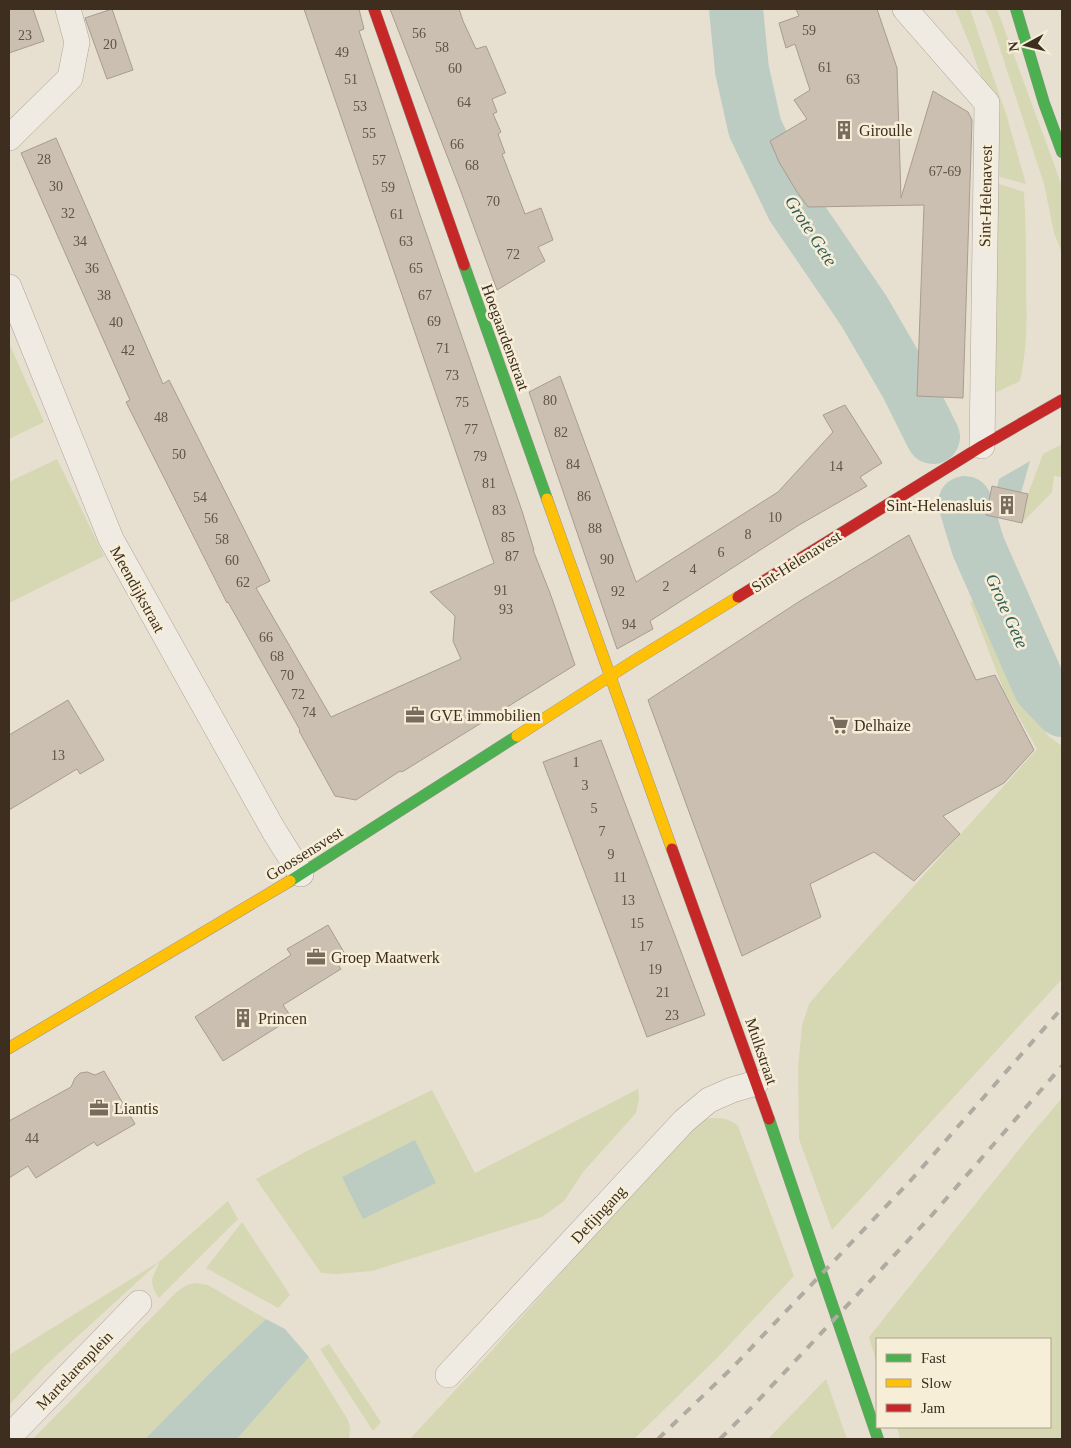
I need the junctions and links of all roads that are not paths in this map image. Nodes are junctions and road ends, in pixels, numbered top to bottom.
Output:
1 (374, 9) edge
2 (905, 9) edge
3 (1016, 9) edge
4 (72, 10) edge
5 (9, 138) edge
6 (1062, 152) edge
7 (9, 287) edge
8 (1062, 400) edge
9 (982, 446) junction
10 (610, 676) junction
11 (300, 874) junction
12 (9, 1048) edge
13 (756, 1082) junction
14 (139, 1303) dead end
15 (452, 1371) dead end
16 (9, 1437) edge
17 (878, 1439) edge

1 - 10 street, Hoegaardenstraat
2 - 9 street, Sint-Helenavest
3 - 6 street
4 - 5 street
7 - 11 street, Meendijkstraat
8 - 9 street, Sint-Helenavest
9 - 10 street, Sint-Helenavest
10 - 11 street, Goossensvest
10 - 13 street, Mulkstraat
11 - 12 street, Goossensvest
13 - 15 street, Defijngang
13 - 17 street, Mulkstraat
14 - 16 street, Martelarenplein

